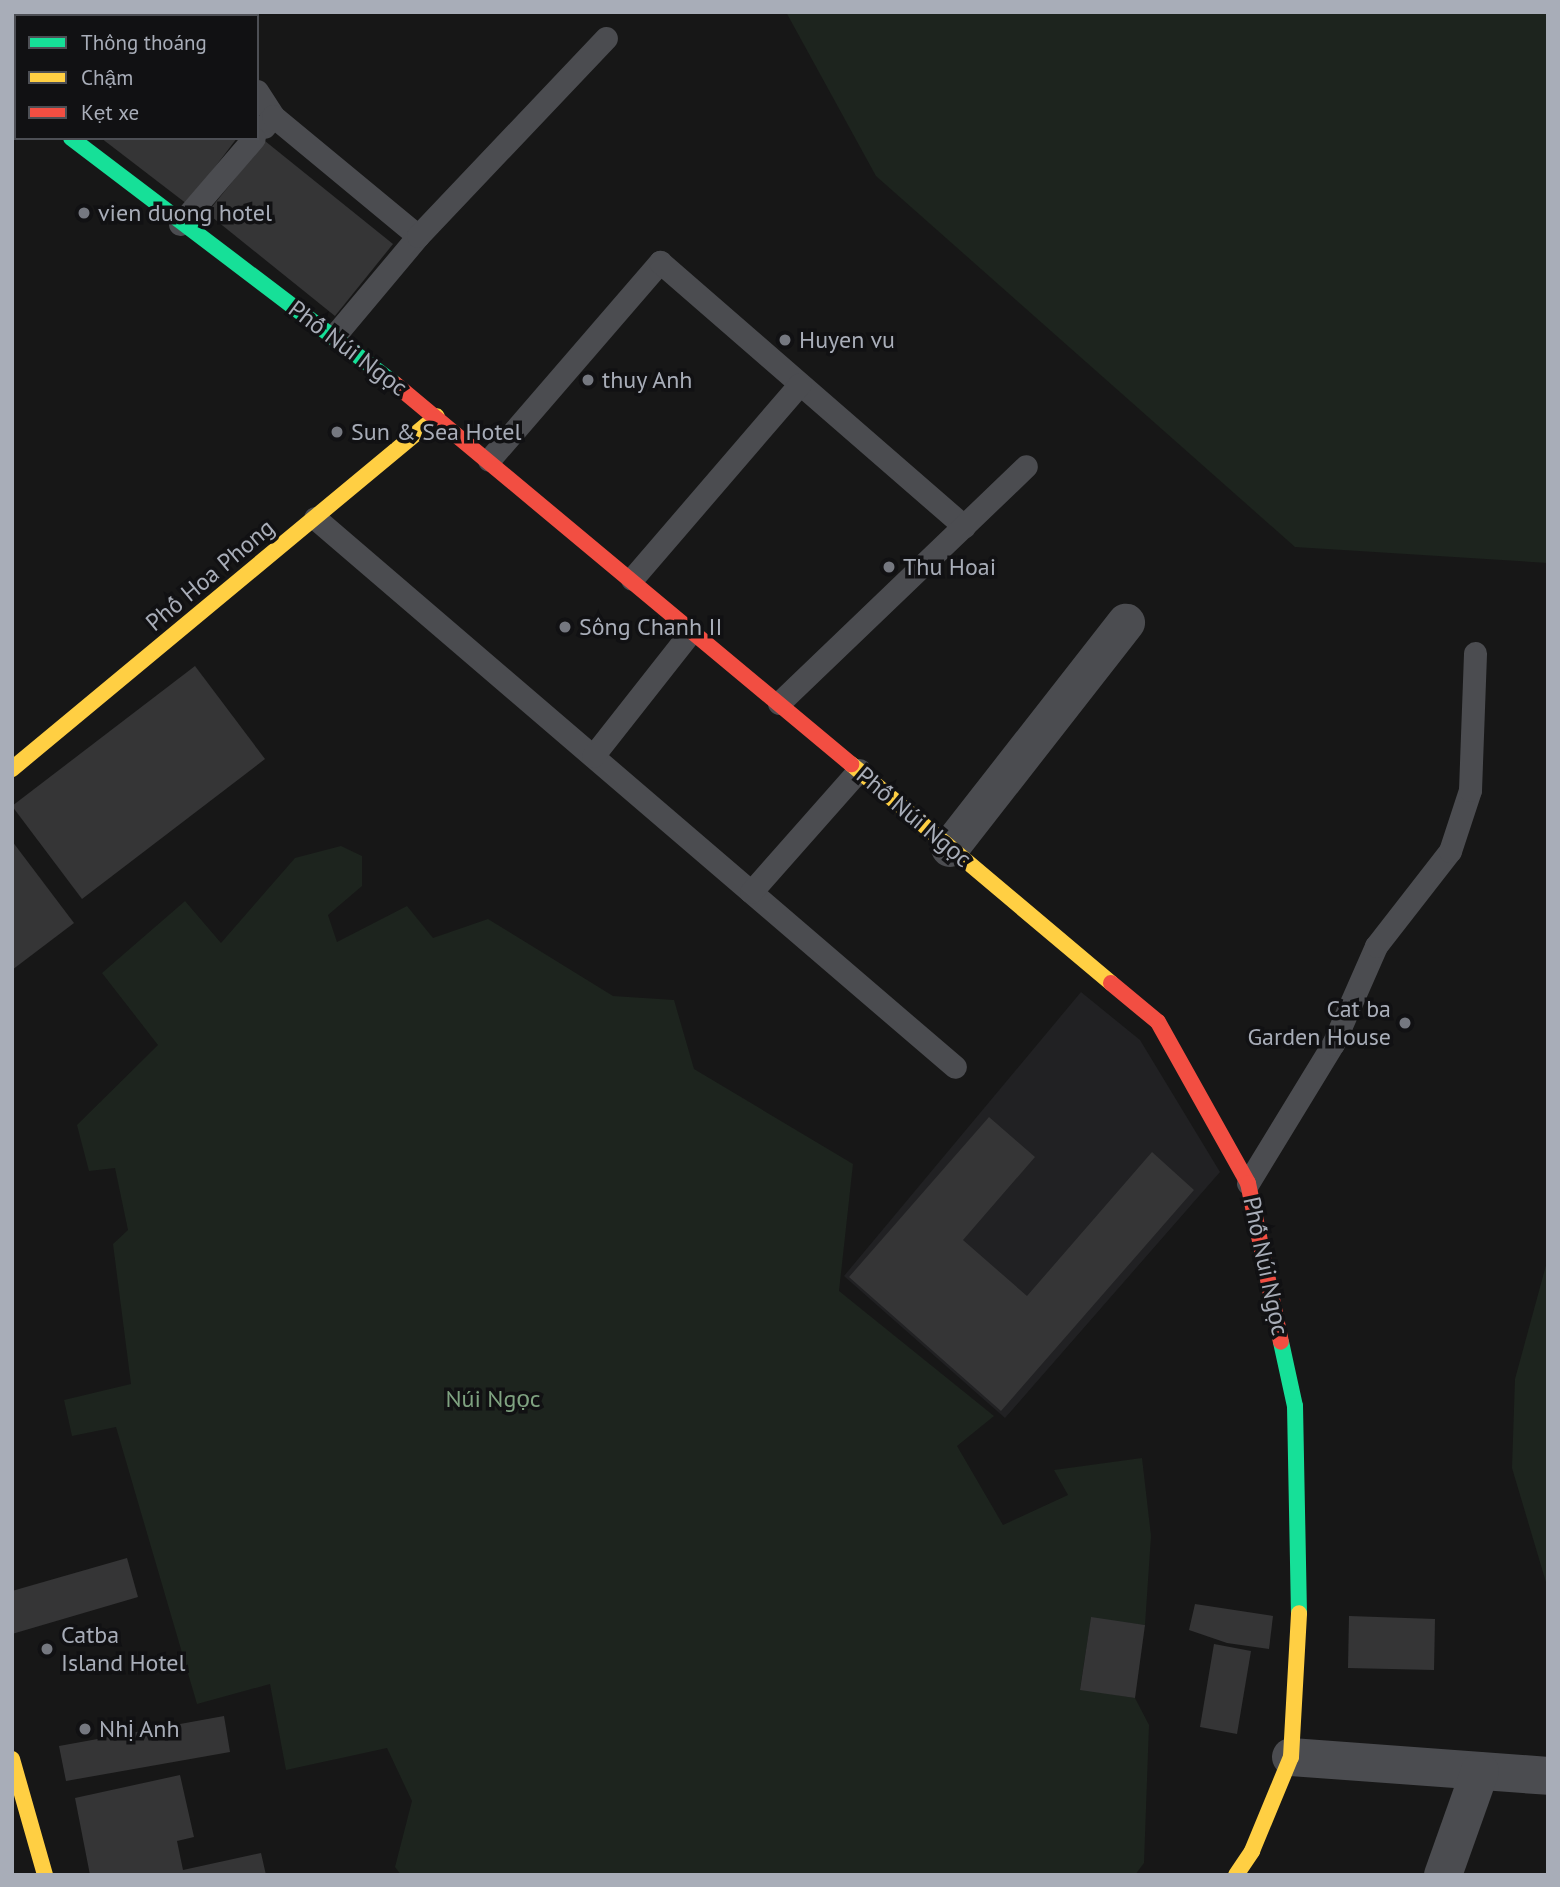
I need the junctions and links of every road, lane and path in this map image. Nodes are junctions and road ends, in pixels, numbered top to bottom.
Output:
1 (606, 38) dead end
2 (259, 95) edge
3 (273, 116) junction
4 (259, 132) edge
5 (74, 140) edge
6 (253, 140) edge
7 (180, 225) junction
8 (418, 236) junction
9 (335, 335) junction
10 (800, 384) junction
11 (437, 416) junction
12 (489, 460) junction
13 (1026, 466) dead end
14 (315, 518) junction
15 (964, 526) junction
16 (632, 579) junction
17 (1126, 623) dead end
18 (692, 630) junction
19 (1475, 653) dead end
20 (779, 703) junction
21 (593, 756) junction
22 (12, 769) edge
23 (859, 770) junction
24 (950, 848) junction
25 (751, 892) junction
26 (955, 1067) dead end
27 (1248, 1182) junction
28 (1291, 1757) junction
29 (12, 1759) edge
30 (1480, 1771) junction
31 (1548, 1776) edge
32 (45, 1875) edge
33 (1236, 1875) edge
34 (1443, 1875) edge

1 - 8 lane
2 - 3 lane
3 - 4 lane
3 - 8 lane
5 - 7 street, Phố Núi Ngọc
6 - 7 lane
7 - 9 street, Phố Núi Ngọc
8 - 9 lane
9 - 11 street, Phố Núi Ngọc
10 - 12 lane
10 - 15 lane
10 - 16 lane
11 - 12 street, Phố Núi Ngọc
11 - 14 street, Phố Hoa Phong
12 - 16 street, Phố Núi Ngọc
13 - 15 lane
14 - 21 lane
14 - 22 street, Phố Hoa Phong
15 - 20 lane
16 - 18 street, Phố Núi Ngọc
17 - 24 street
18 - 20 street, Phố Núi Ngọc
18 - 21 lane
19 - 27 lane
20 - 23 street, Phố Núi Ngọc
21 - 25 lane
23 - 24 street, Phố Núi Ngọc
23 - 25 lane
24 - 27 street, Phố Núi Ngọc
25 - 26 lane
27 - 28 street, Phố Núi Ngọc
28 - 30 street
28 - 33 street, Phố Núi Ngọc
29 - 32 street
30 - 31 street
30 - 34 street

